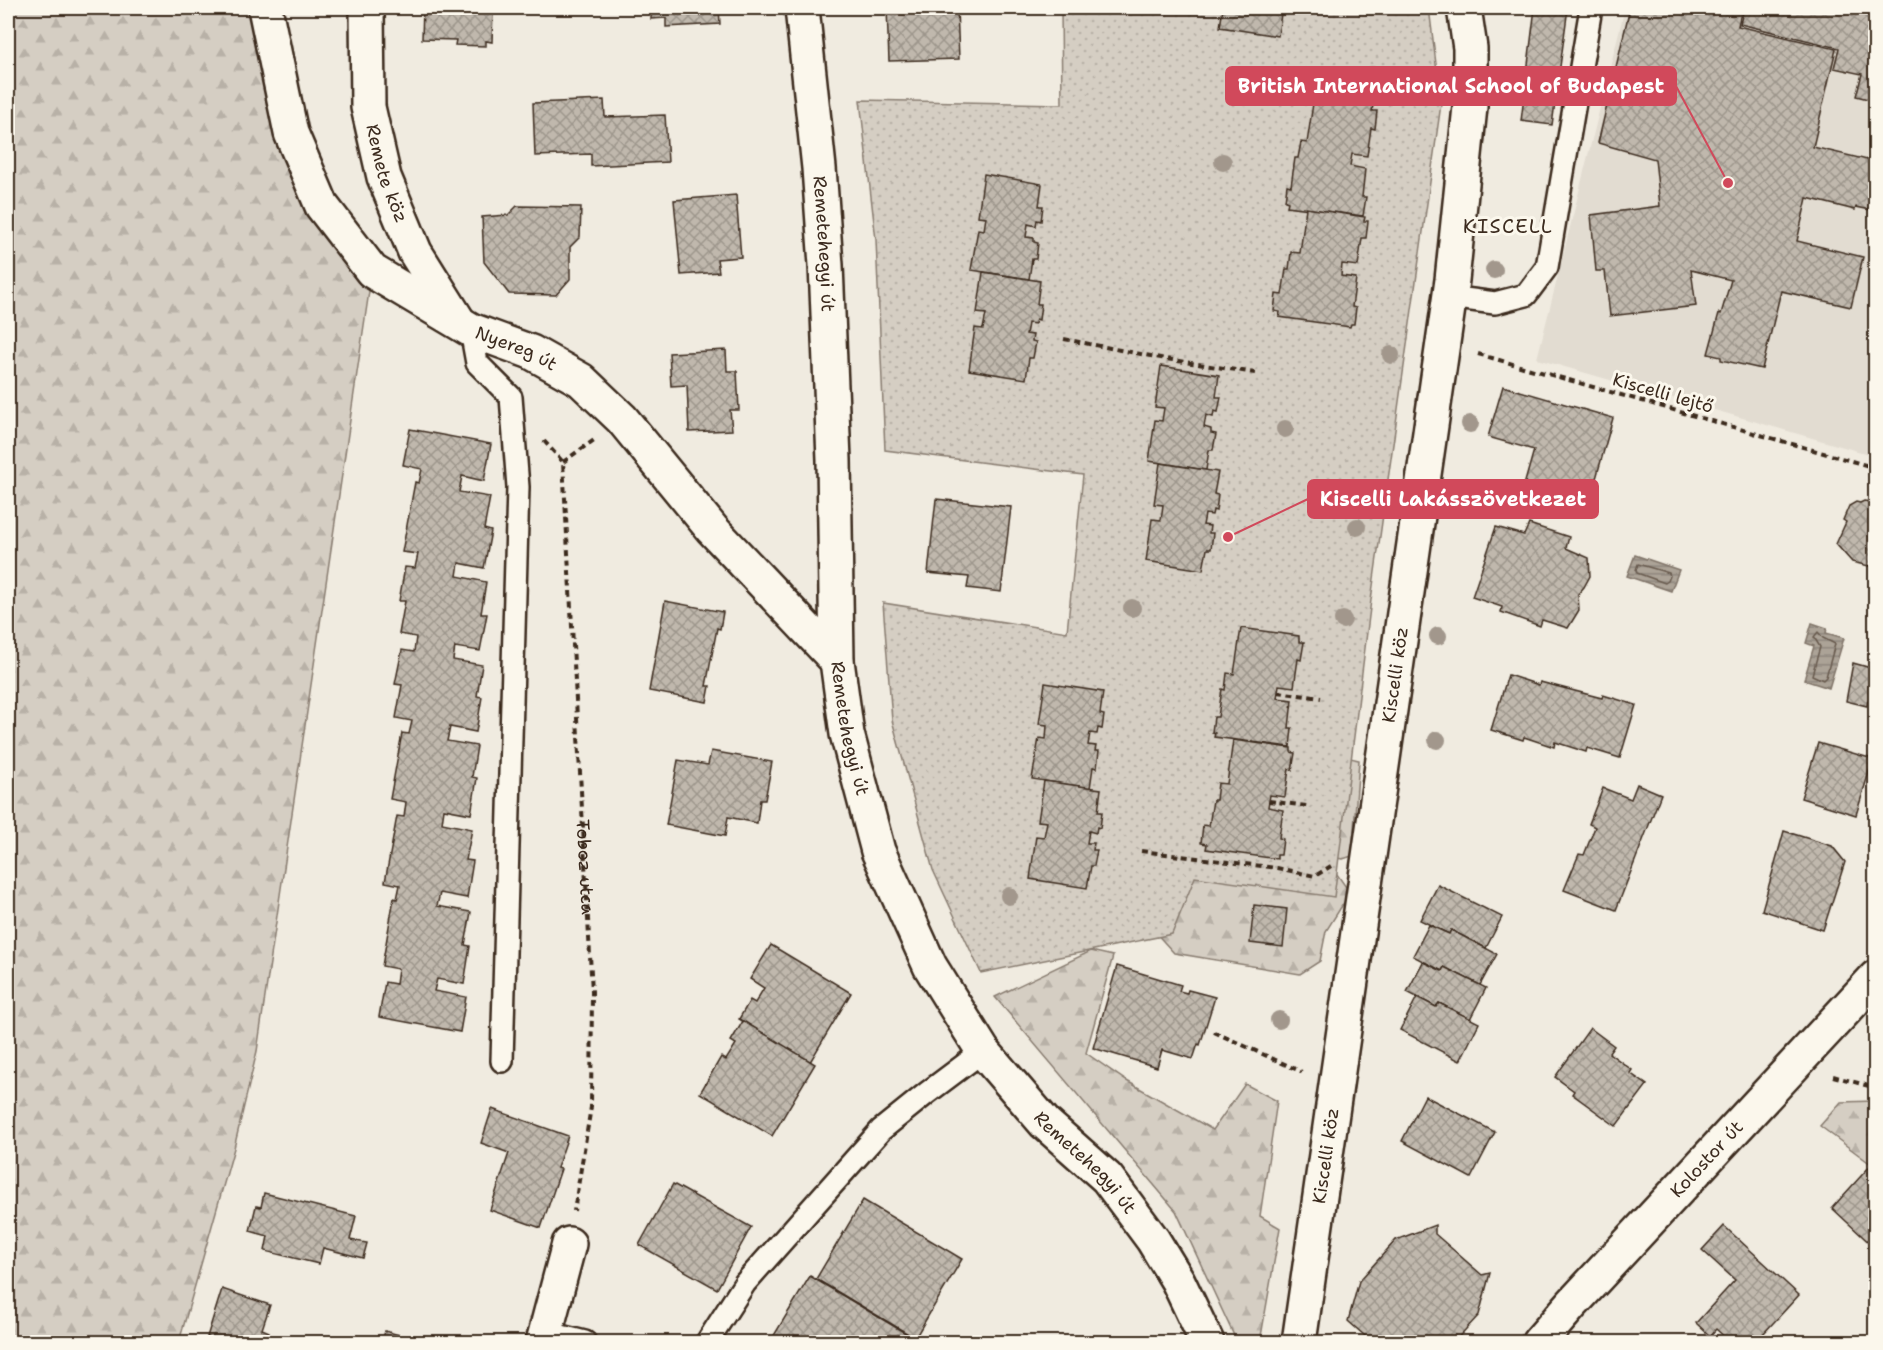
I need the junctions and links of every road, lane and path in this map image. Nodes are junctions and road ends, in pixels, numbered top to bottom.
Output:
1 (265, 8) edge
2 (367, 8) edge
3 (802, 8) edge
4 (1464, 8) edge
5 (1591, 8) edge
6 (1449, 297) junction
7 (465, 326) junction
8 (1064, 339) dead end
9 (1443, 343) junction
10 (1254, 373) dead end
11 (512, 406) junction
12 (1875, 468) edge
13 (837, 661) junction
14 (1278, 692) dead end
15 (1321, 698) dead end
16 (1269, 801) dead end
17 (1307, 806) dead end
18 (1141, 851) dead end
19 (1331, 866) dead end
20 (1875, 977) edge
21 (1214, 1032) dead end
22 (982, 1051) junction
23 (502, 1061) dead end
24 (1336, 1087) junction
25 (568, 1244) joint
26 (544, 1337) edge
27 (585, 1342) edge
28 (707, 1342) edge
29 (1207, 1342) edge
30 (1299, 1342) edge
31 (1539, 1342) edge

1 - 7 street, Nyereg út
2 - 7 street, Remete köz
3 - 13 street, Remetehegyi út
4 - 6 street, Kiscelli köz
5 - 6 lane
6 - 9 street, Kiscelli köz
7 - 11 lane
7 - 13 street, Nyereg út
8 - 10 path
9 - 12 path, Kiscelli lejtő
9 - 24 street, Kiscelli köz
11 - 23 lane
11 - 25 path, Toboz utca
13 - 22 street, Remetehegyi út
14 - 15 path
16 - 17 path
18 - 19 path
20 - 31 street, Kolostor út
21 - 24 path
22 - 28 lane
22 - 29 street, Remetehegyi út
24 - 30 street, Kiscelli köz
25 - 26 street
26 - 27 lane

